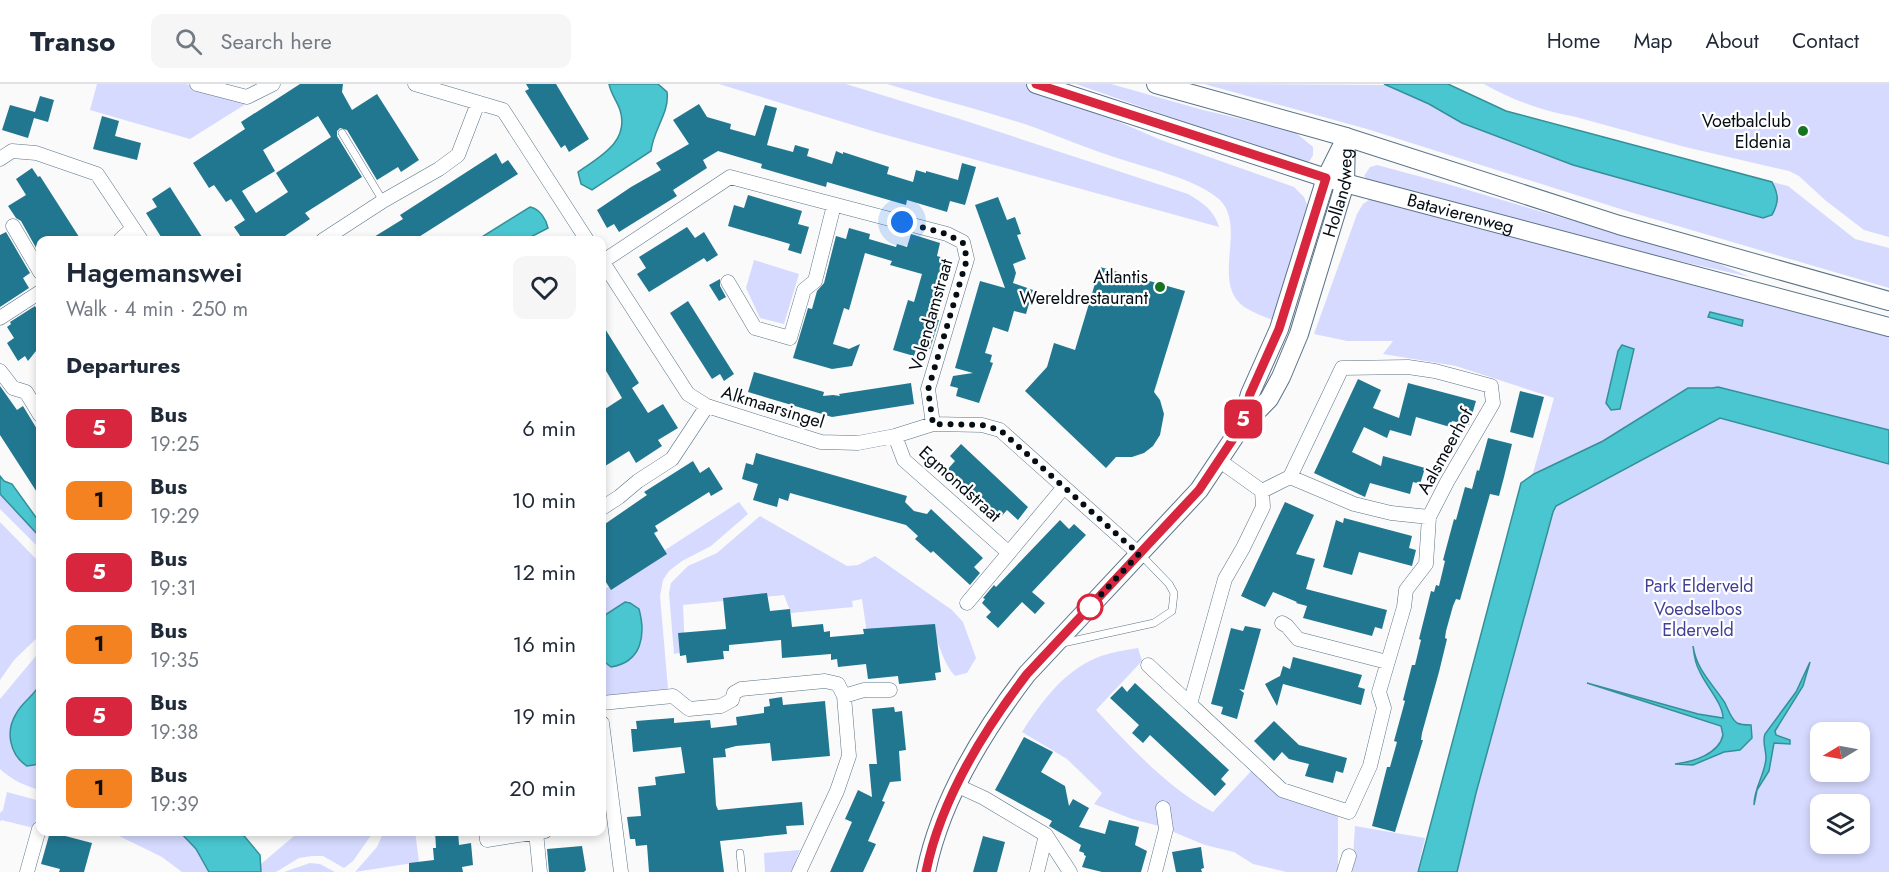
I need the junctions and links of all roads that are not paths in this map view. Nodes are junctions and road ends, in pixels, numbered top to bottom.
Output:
1 (197, 84) edge
2 (273, 84) edge
3 (415, 84) edge
4 (1036, 84) edge
5 (1156, 84) edge
6 (478, 103) junction
7 (342, 133) dead end
8 (1346, 137) junction
9 (0, 159) edge
10 (1326, 178) junction
11 (1345, 183) junction
12 (383, 201) junction
13 (834, 205) junction
14 (13, 226) dead end
15 (133, 228) junction
16 (124, 236) edge
17 (138, 236) edge
18 (329, 236) edge
19 (585, 236) edge
20 (606, 259) edge
21 (36, 265) edge
22 (606, 268) edge
23 (728, 282) dead end
24 (36, 295) edge
25 (1889, 301) edge
26 (0, 318) edge
27 (1889, 327) edge
28 (0, 371) edge
29 (707, 405) junction
30 (36, 409) edge
31 (933, 424) junction
32 (1241, 427) junction
33 (895, 436) junction
34 (1220, 461) junction
35 (1290, 477) junction
36 (1064, 487) junction
37 (1262, 491) junction
38 (606, 505) edge
39 (1429, 517) junction
40 (1009, 553) junction
41 (1139, 554) junction
42 (967, 603) dead end
43 (1281, 623) dead end
44 (1055, 644) junction
45 (1387, 662) junction
46 (1149, 665) dead end
47 (890, 690) dead end
48 (844, 696) junction
49 (606, 703) edge
50 (1190, 704) junction
51 (958, 786) junction
52 (606, 790) edge
53 (1163, 808) dead end
54 (608, 824) edge
55 (1046, 835) junction
56 (37, 836) edge
57 (487, 836) edge
58 (511, 836) edge
59 (541, 836) edge
60 (740, 854) dead end
61 (1349, 856) dead end
62 (27, 872) edge
63 (540, 872) edge
64 (621, 872) edge
65 (742, 872) edge
66 (799, 872) edge
67 (926, 872) edge
68 (1037, 872) edge
69 (1070, 872) edge
70 (1155, 872) edge
71 (1344, 872) edge

1 - 2 street
3 - 6 street
4 - 10 main road, Batavierenweg
5 - 8 main road, Batavierenweg
6 - 12 street
6 - 19 street
7 - 12 lane
8 - 10 main road, Hollandweg
8 - 11 main road, Hollandweg
8 - 25 main road, Batavierenweg
9 - 15 street
10 - 11 main road, Batavierenweg
10 - 32 main road, Hollandweg
11 - 27 main road, Batavierenweg
11 - 32 main road, Hollandweg
12 - 18 street
13 - 20 street, Volendamstraat
13 - 23 street
13 - 31 street, Volendamstraat
14 - 21 street
15 - 16 street
15 - 17 street
22 - 29 street, Alkmaarsingel
24 - 26 street
28 - 30 street
29 - 33 street, Alkmaarsingel
29 - 38 street
31 - 33 street, Alkmaarsingel
31 - 36 street, Alkmaarsingel
32 - 34 main road, Hollandweg
33 - 40 street, Egmondstraat
34 - 37 street
34 - 41 main road, Hollandweg
35 - 37 street
35 - 39 street, Aalsmeerhof
35 - 39 street, Aalsmeerhof
36 - 40 street
36 - 41 street, Alkmaarsingel
37 - 50 street
39 - 45 street, Aalsmeerhof
40 - 42 street
41 - 44 main road, Hollandweg
41 - 44 lane
43 - 45 street
44 - 51 main road, Hollandweg
45 - 50 street, Aalsmeerhof
46 - 50 street, Aalsmeerhof
47 - 48 street
48 - 49 street
48 - 66 street
51 - 55 street
51 - 67 main road, Hollandweg
52 - 54 street
53 - 70 street
54 - 64 street
55 - 68 street
55 - 69 street
56 - 62 street
57 - 58 street
59 - 63 street
60 - 65 lane
61 - 71 street

